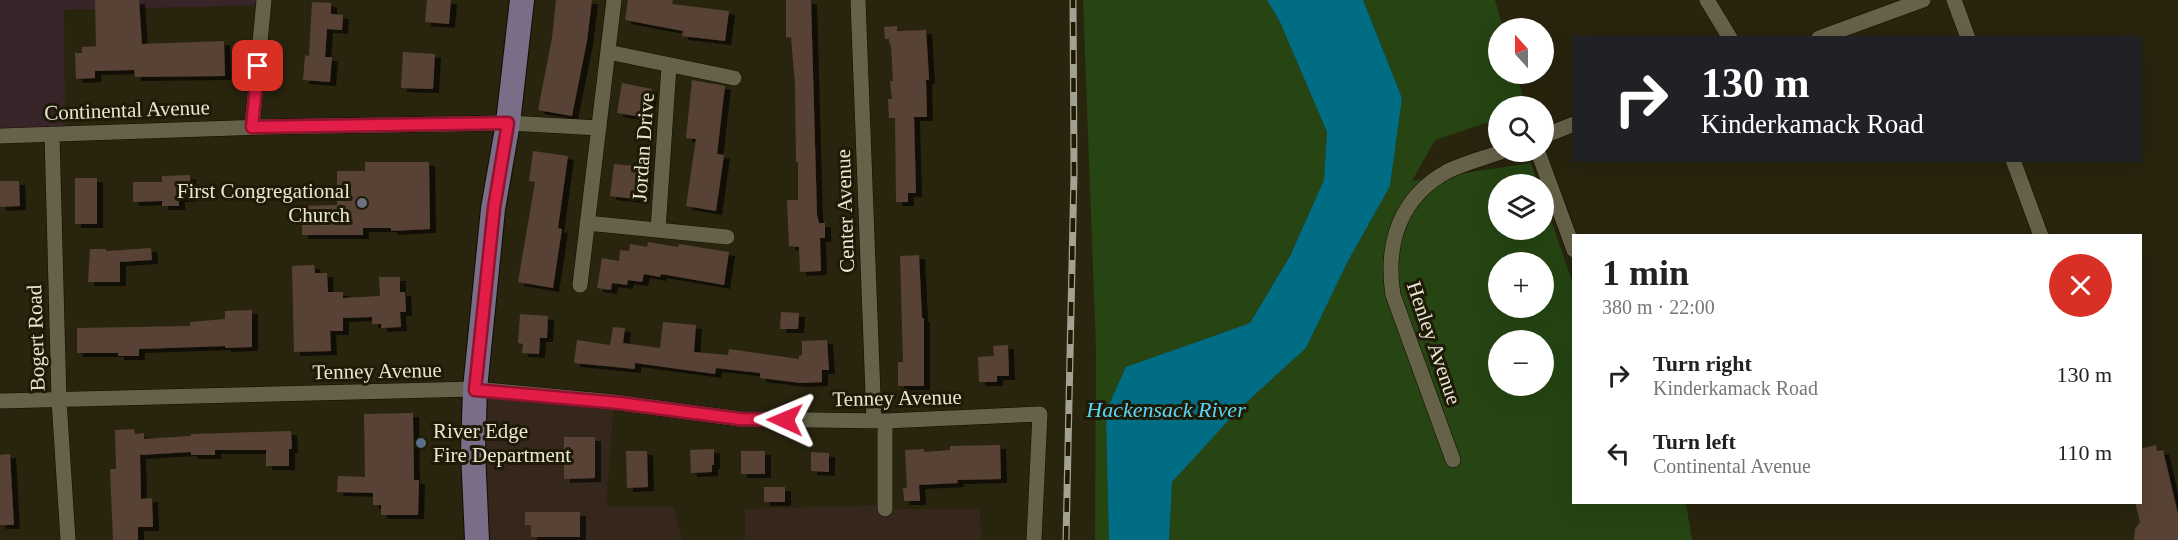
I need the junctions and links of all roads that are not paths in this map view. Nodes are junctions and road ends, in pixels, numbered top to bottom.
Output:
1 (264, 0) edge
2 (522, 0) edge
3 (614, 0) edge
4 (858, 0) edge
5 (1707, 0) edge
6 (1923, 0) edge
7 (1954, 0) edge
8 (1729, 36) edge
9 (1824, 36) edge
10 (1967, 36) edge
11 (608, 52) junction
12 (669, 66) junction
13 (734, 78) dead end
14 (508, 123) junction
15 (1572, 125) edge
16 (252, 127) junction
17 (599, 128) junction
18 (1554, 132) edge
19 (52, 134) junction
20 (0, 136) edge
21 (1488, 157) edge
22 (1542, 162) edge
23 (2014, 162) edge
24 (587, 223) junction
25 (658, 230) junction
26 (2040, 234) edge
27 (727, 237) dead end
28 (1572, 245) edge
29 (580, 285) dead end
30 (475, 390) junction
31 (59, 400) junction
32 (0, 401) edge
33 (880, 422) junction
34 (1453, 460) dead end
35 (885, 509) dead end
36 (68, 540) edge
37 (477, 540) edge
38 (1034, 540) edge

1 - 16 street
2 - 14 main road
3 - 11 street, Jordan Drive
4 - 33 street, Center Avenue
5 - 8 street
6 - 9 street
7 - 10 street
11 - 12 street, Jordan Drive
11 - 17 street, Jordan Drive
12 - 13 street, Jordan Drive
12 - 25 street, Jordan Drive
14 - 16 street, Continental Avenue
14 - 17 street
14 - 30 main road
15 - 18 street
16 - 19 street, Continental Avenue
17 - 24 street, Jordan Drive
19 - 20 street, Continental Avenue
19 - 31 street, Bogert Road
21 - 34 street, Henley Avenue
22 - 28 street
23 - 26 street
24 - 25 street, Jordan Drive
24 - 29 street, Jordan Drive
25 - 27 street, Jordan Drive
30 - 31 street, Tenney Avenue
30 - 33 street, Tenney Avenue
30 - 37 main road
31 - 32 street, Tenney Avenue
31 - 36 street, Bogert Road
33 - 35 street, Center Avenue
33 - 38 street, Tenney Avenue

